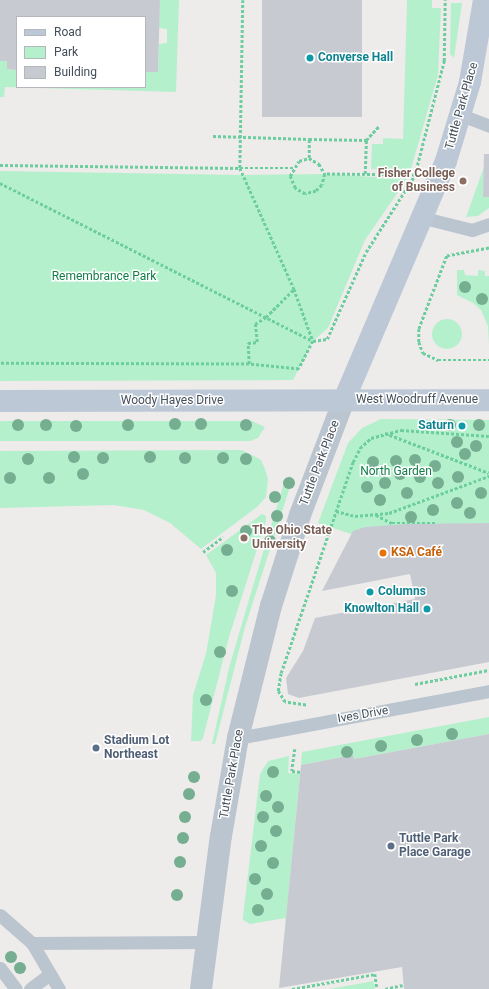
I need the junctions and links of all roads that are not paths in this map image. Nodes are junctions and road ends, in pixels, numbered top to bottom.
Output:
1 (484, 0) edge
2 (461, 115) junction
3 (489, 126) edge
4 (424, 218) junction
5 (489, 224) edge
6 (344, 400) junction
7 (489, 400) edge
8 (0, 401) edge
9 (489, 691) edge
10 (238, 738) junction
11 (1, 918) edge
12 (207, 942) junction
13 (32, 943) junction
14 (0, 968) edge
15 (50, 974) junction
16 (16, 989) edge
17 (30, 989) edge
18 (59, 989) edge
19 (201, 989) edge

1 - 2 street, Tuttle Park Place
2 - 3 lane
2 - 4 street, Tuttle Park Place
4 - 5 lane
4 - 6 street, Tuttle Park Place
6 - 7 street, West Woodruff Avenue
6 - 8 street, Woody Hayes Drive
6 - 10 street, Tuttle Park Place
9 - 10 lane, Ives Drive
10 - 12 street, Tuttle Park Place
11 - 13 lane
12 - 13 lane
12 - 19 street, Tuttle Park Place
13 - 15 lane
14 - 16 lane
15 - 17 lane
15 - 18 lane

